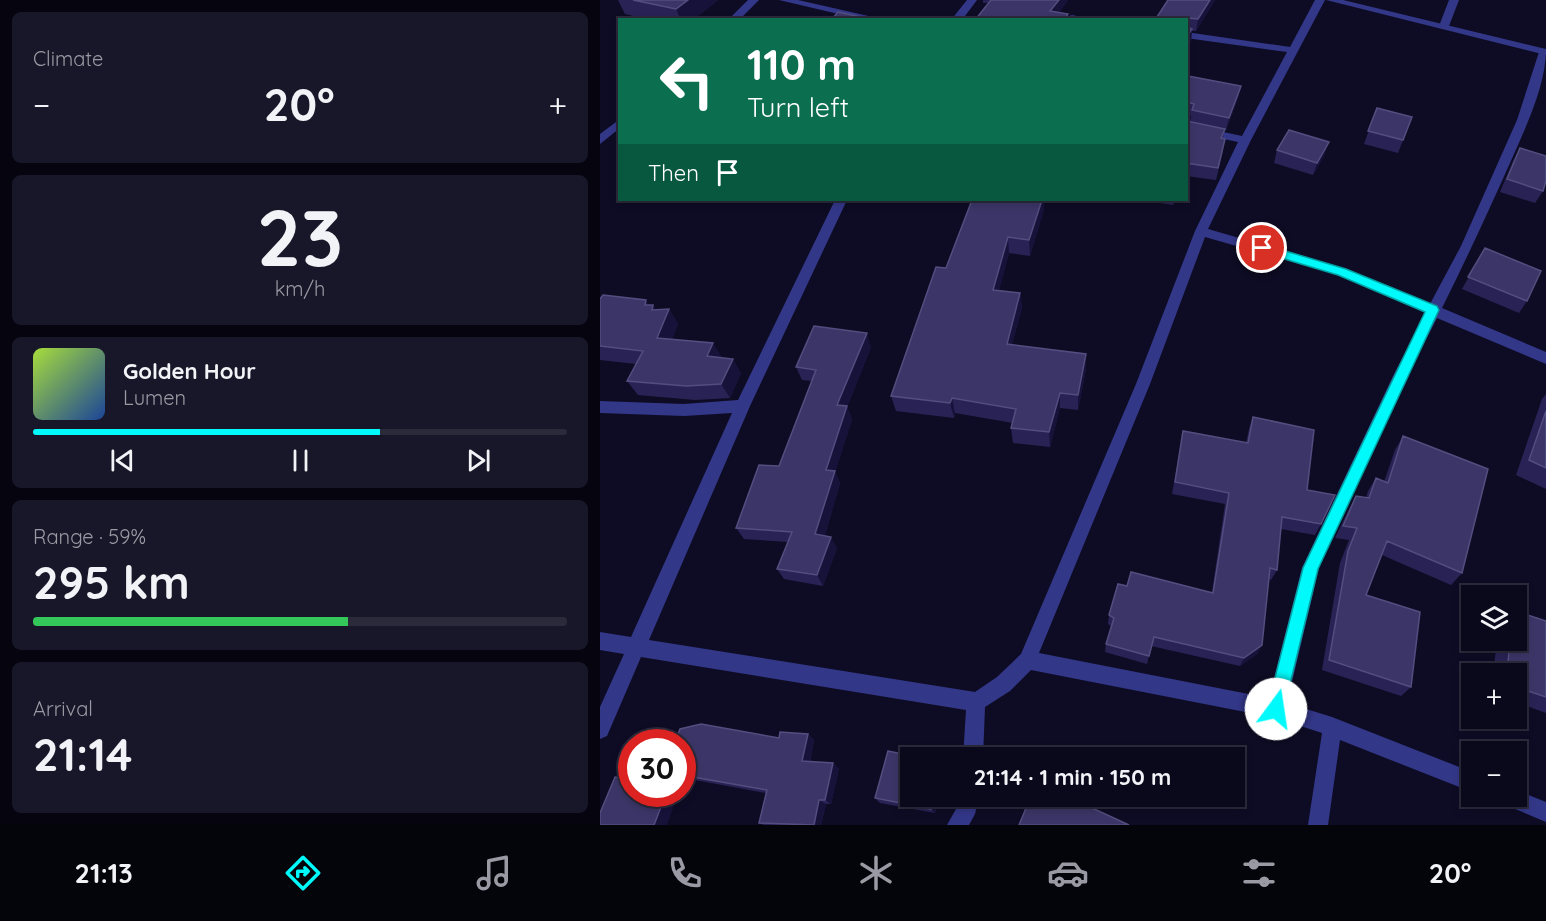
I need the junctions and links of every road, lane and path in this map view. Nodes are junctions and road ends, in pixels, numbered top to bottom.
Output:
1 (754, 0) edge
2 (784, 0) edge
3 (972, 0) edge
4 (1320, 0) edge
5 (1331, 0) edge
6 (1454, 0) edge
7 (735, 18) edge
8 (871, 18) edge
9 (958, 18) edge
10 (1444, 26) junction
11 (1188, 35) edge
12 (1292, 50) junction
13 (1545, 52) edge
14 (618, 124) edge
15 (1188, 127) edge
16 (600, 140) edge
17 (1245, 140) junction
18 (841, 201) edge
19 (1202, 231) junction
20 (1432, 310) junction
21 (1546, 358) edge
22 (600, 406) edge
23 (743, 406) junction
24 (600, 641) edge
25 (636, 649) junction
26 (1026, 660) junction
27 (976, 702) junction
28 (1276, 709) junction
29 (1332, 727) junction
30 (600, 729) edge
31 (974, 747) edge
32 (1461, 778) edge
33 (1527, 804) edge
34 (967, 807) edge
35 (1546, 812) edge
36 (957, 825) edge
37 (1318, 825) edge

1 - 7 street
2 - 8 street
3 - 9 street
4 - 12 street
5 - 10 street
6 - 10 street
10 - 13 street
11 - 12 street
12 - 17 street
13 - 20 street
14 - 16 street
15 - 17 street
17 - 19 street
18 - 23 street
19 - 20 street
19 - 26 street
20 - 21 street
20 - 28 street
22 - 23 street
23 - 25 street
24 - 25 street
25 - 27 street
25 - 30 street
26 - 27 street
26 - 28 street
27 - 31 street
28 - 29 street
29 - 32 street
29 - 37 street
33 - 35 street
34 - 36 street

